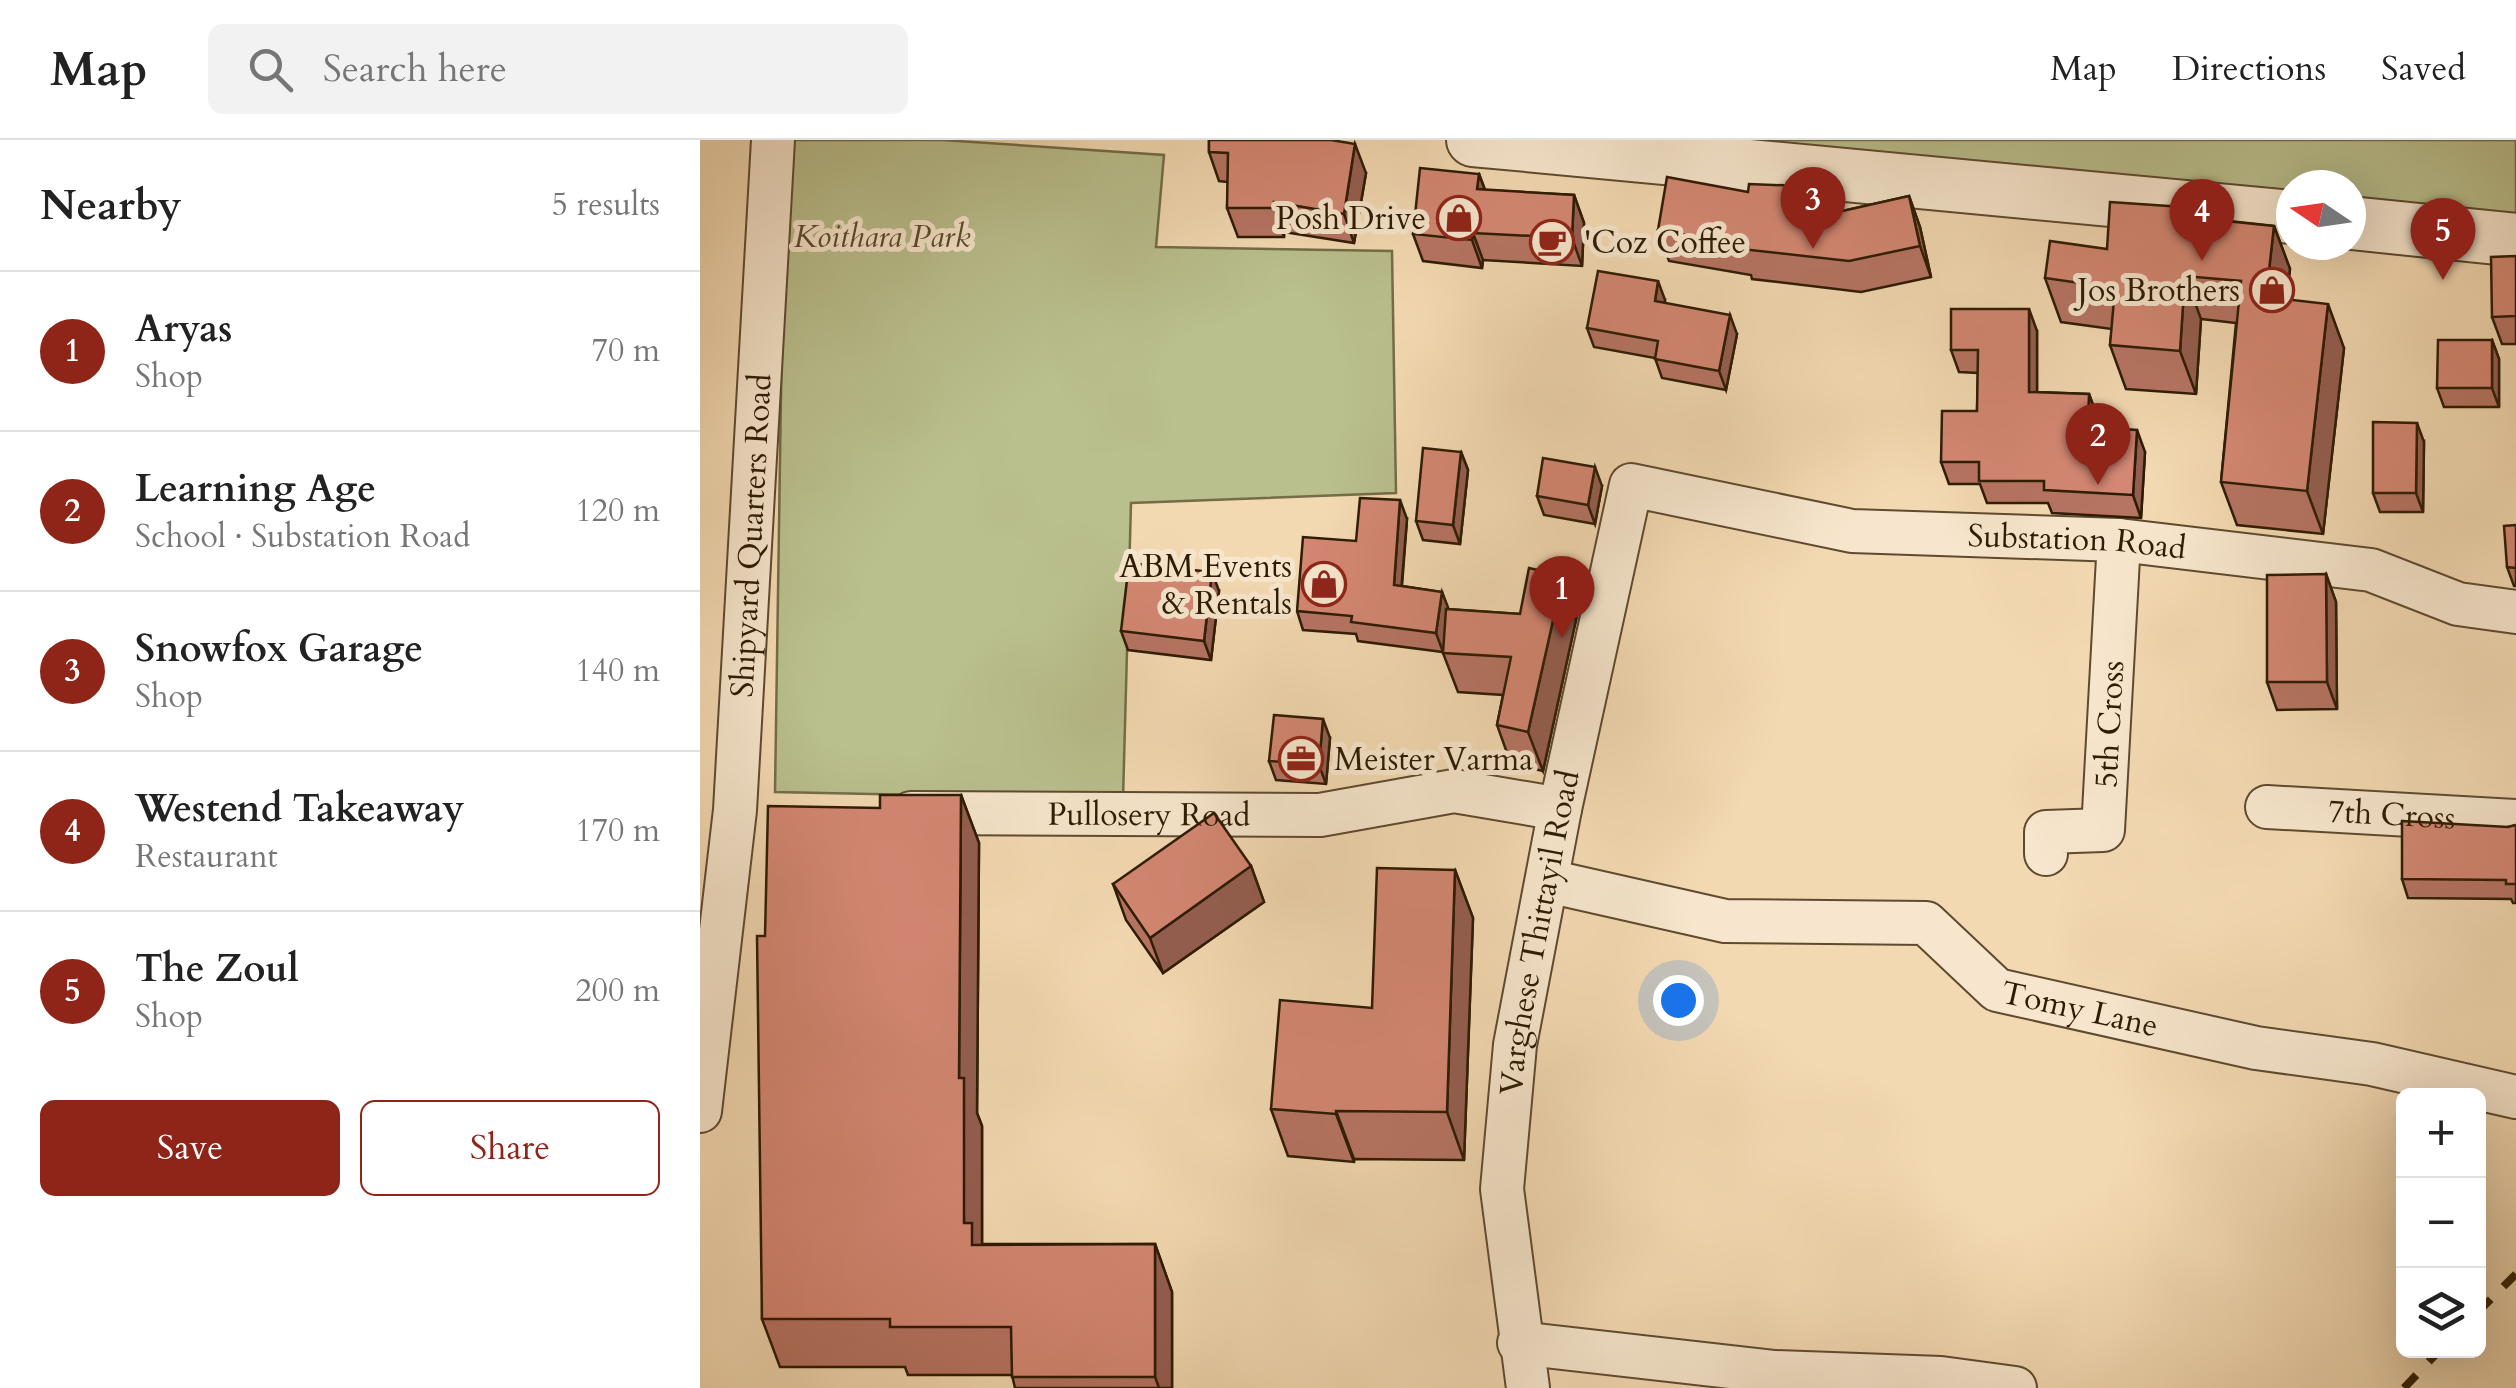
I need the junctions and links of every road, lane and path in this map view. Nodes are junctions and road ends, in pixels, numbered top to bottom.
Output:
1 (772, 140) edge
2 (1472, 140) edge
3 (2276, 217) edge
4 (2366, 225) edge
5 (2516, 240) edge
6 (1631, 485) joint
7 (2118, 540) junction
8 (2516, 612) edge
9 (2267, 807) dead end
10 (1560, 809) junction
11 (868, 812) edge
12 (2516, 820) edge
13 (2046, 854) dead end
14 (1548, 881) junction
15 (2516, 1097) edge
16 (700, 1111) edge
17 (1520, 1343) junction
18 (1528, 1388) edge
19 (2015, 1388) edge

1 - 16 street, Shipyard Quarters Road
2 - 3 street
4 - 5 street
6 - 7 street, Substation Road
6 - 10 street, Varghese Thittayil Road
7 - 8 street, Substation Road
7 - 13 street, 5th Cross
9 - 12 street, 7th Cross
10 - 11 street, Pullosery Road
10 - 14 street, Varghese Thittayil Road
14 - 15 street, Tomy Lane
14 - 17 street, Varghese Thittayil Road
17 - 18 street, Varghese Thittayil Road
17 - 19 street

